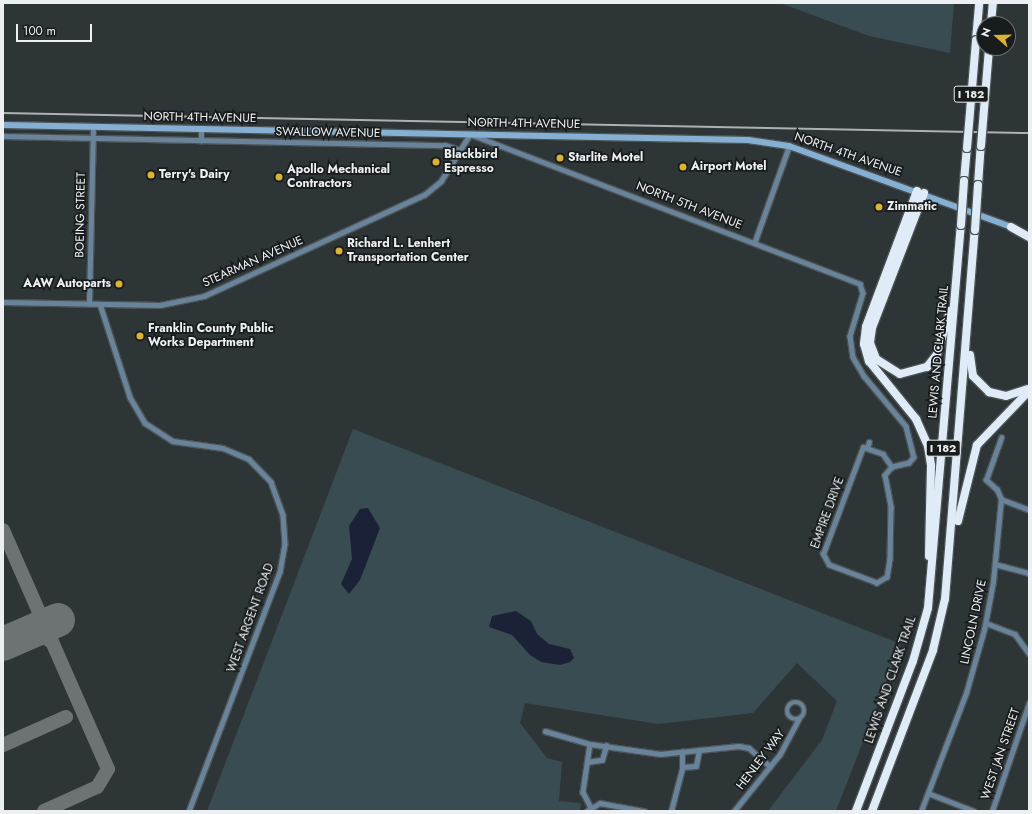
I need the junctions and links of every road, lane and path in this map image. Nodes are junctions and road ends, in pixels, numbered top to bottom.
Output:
1 (979, 3) edge
2 (993, 3) edge
3 (992, 16) edge
4 (988, 56) edge
5 (3, 125) edge
6 (93, 127) junction
7 (201, 129) junction
8 (470, 134) junction
9 (3, 136) edge
10 (93, 138) junction
11 (201, 141) junction
12 (789, 146) junction
13 (460, 150) junction
14 (921, 192) junction
15 (1010, 226) junction
16 (1029, 233) edge
17 (1029, 237) edge
18 (755, 241) junction
19 (956, 287) junction
20 (3, 302) edge
21 (89, 304) junction
22 (100, 304) junction
23 (968, 324) junction
24 (1029, 387) edge
25 (1029, 391) edge
26 (1001, 438) dead end
27 (870, 442) dead end
28 (867, 448) junction
29 (892, 467) junction
30 (1000, 499) junction
31 (1029, 510) edge
32 (951, 557) junction
33 (995, 564) junction
34 (1029, 573) edge
35 (928, 608) junction
36 (986, 623) junction
37 (1029, 653) edge
38 (1029, 703) edge
39 (799, 719) dead end
40 (545, 731) dead end
41 (590, 744) junction
42 (606, 746) junction
43 (699, 750) junction
44 (682, 752) junction
45 (587, 762) junction
46 (770, 766) junction
47 (682, 767) junction
48 (928, 793) junction
49 (589, 809) edge
50 (189, 811) edge
51 (644, 811) edge
52 (671, 811) edge
53 (734, 811) edge
54 (856, 811) edge
55 (872, 811) edge
56 (921, 811) edge
57 (974, 811) edge
58 (992, 811) edge

1 - 19 highway, LEWIS AND CLARK TRAIL / I 182, bridge
2 - 3 highway
4 - 23 highway, I 182, bridge
5 - 6 main road, NORTH 4TH AVENUE
6 - 7 main road, NORTH 4TH AVENUE
6 - 10 street, BOEING STREET
7 - 8 main road, NORTH 4TH AVENUE
7 - 11 street
8 - 12 main road, NORTH 4TH AVENUE
8 - 13 street, STEARMAN AVENUE
8 - 18 street, NORTH 5TH AVENUE
9 - 10 street, SWALLOW AVENUE
10 - 11 street, SWALLOW AVENUE
10 - 21 street, BOEING STREET
11 - 13 street, SWALLOW AVENUE
12 - 14 main road, NORTH 4TH AVENUE
12 - 18 street
13 - 22 street, STEARMAN AVENUE
14 - 15 main road, NORTH 4TH AVENUE
14 - 19 highway
14 - 35 highway
15 - 16 main road, NORTH 4TH AVENUE
15 - 17 highway
18 - 29 street, NORTH 5TH AVENUE
19 - 35 highway, LEWIS AND CLARK TRAIL / I 182
20 - 21 street, STEARMAN AVENUE
21 - 22 street, STEARMAN AVENUE
22 - 50 street, WEST ARGENT ROAD
23 - 24 highway
23 - 32 highway, I 182
25 - 32 highway
26 - 30 street
27 - 28 street
28 - 29 street
28 - 29 street, EMPIRE DRIVE
30 - 31 street
30 - 33 street, LINCOLN DRIVE
32 - 55 highway, I 182
33 - 34 street
33 - 36 street, LINCOLN DRIVE
35 - 54 highway, LEWIS AND CLARK TRAIL / I 182
36 - 37 street
36 - 48 street, LINCOLN DRIVE
38 - 58 street, WEST JAN STREET
39 - 46 street, HENLEY WAY
40 - 41 street
41 - 42 street
41 - 45 street
42 - 44 street
42 - 45 street
43 - 44 street
43 - 46 street
43 - 47 street
44 - 47 street
45 - 49 street
46 - 53 street, HENLEY WAY
47 - 52 street
48 - 56 street, LINCOLN DRIVE
48 - 57 street
49 - 51 street

